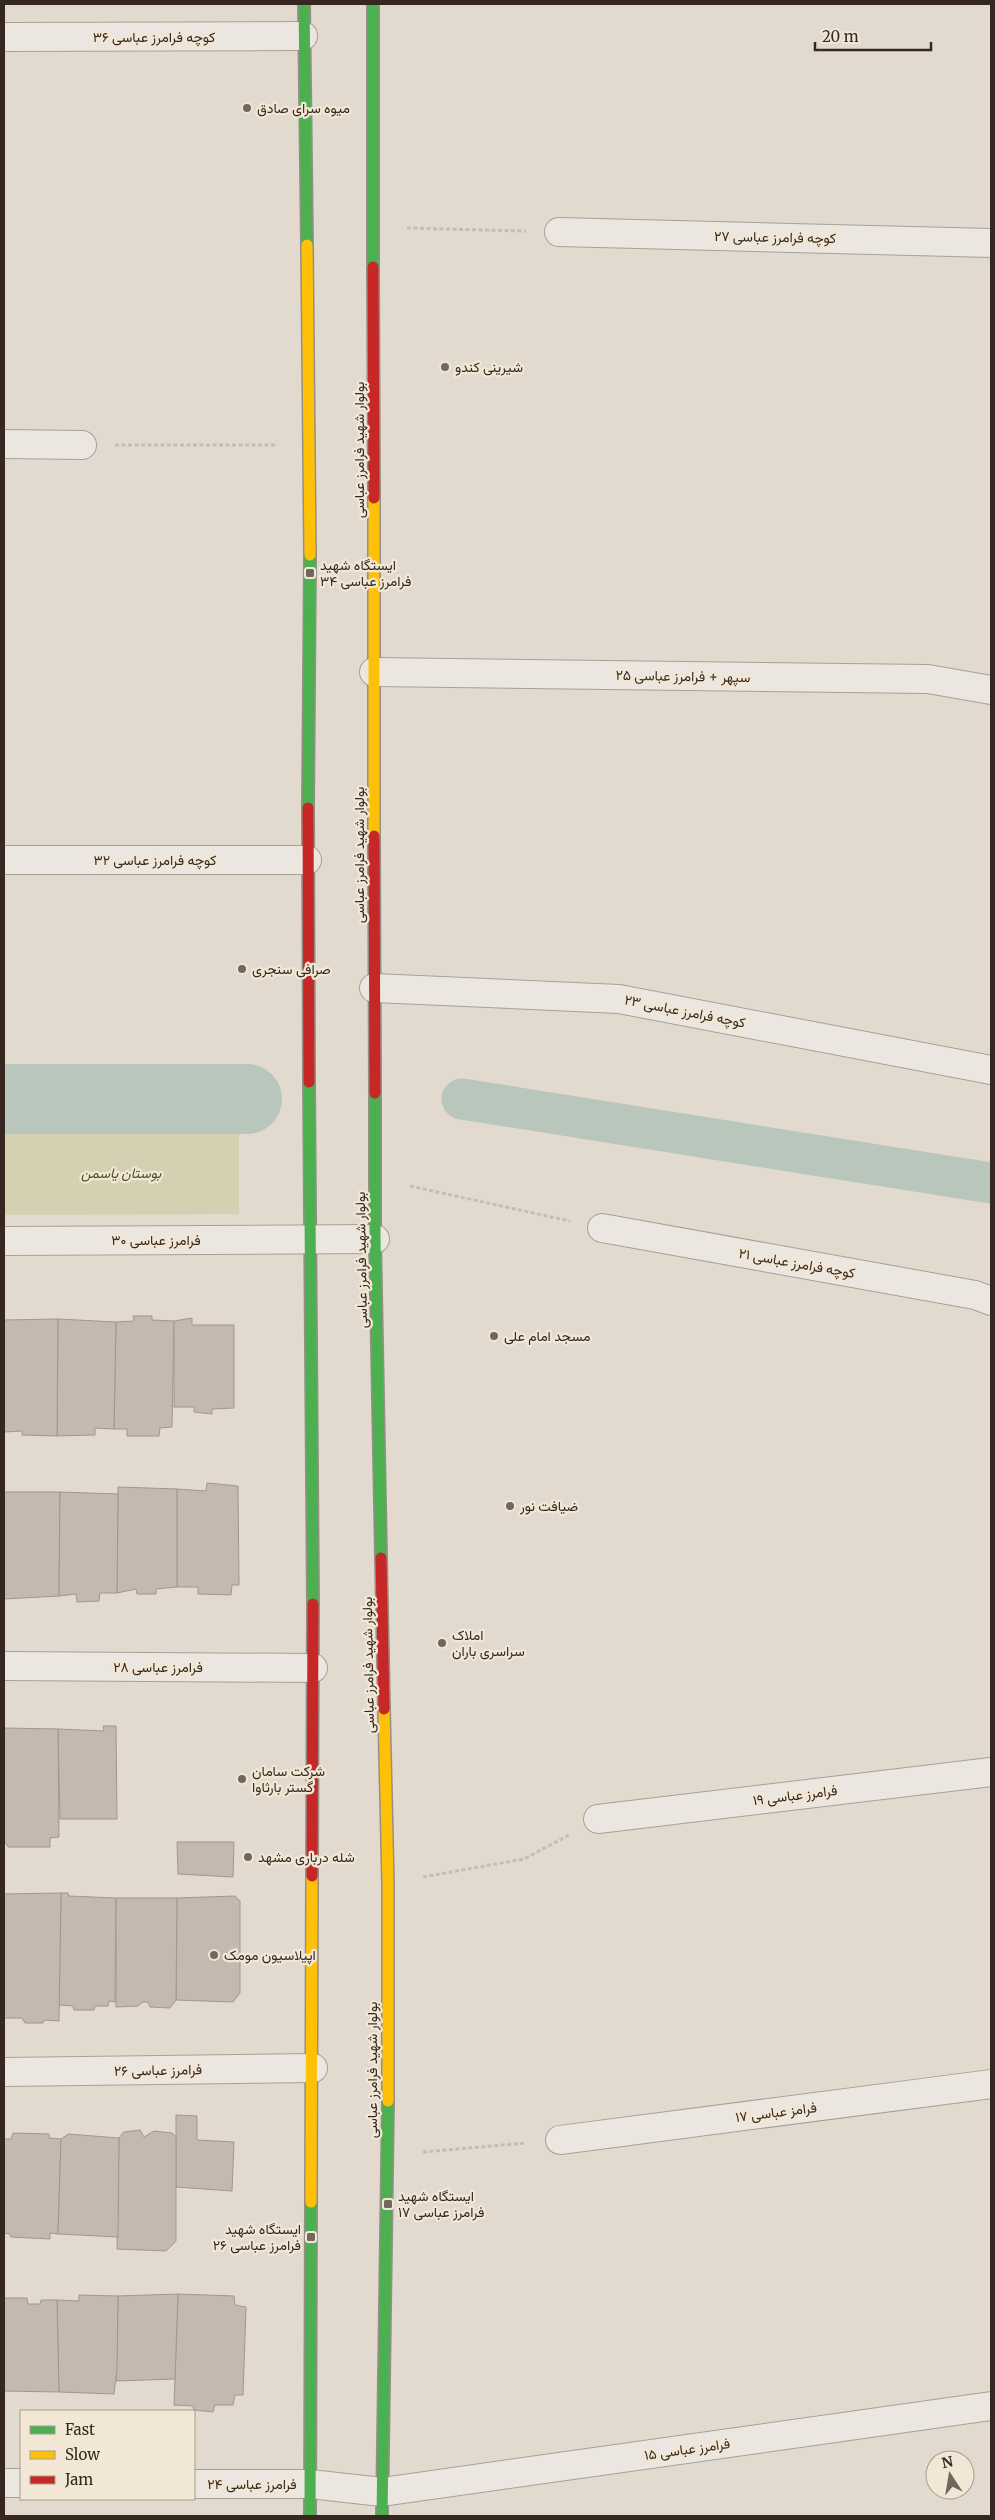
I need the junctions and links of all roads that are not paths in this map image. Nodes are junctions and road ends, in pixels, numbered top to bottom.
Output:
1 (304, 4) edge
2 (373, 4) edge
3 (304, 36) junction
4 (4, 37) edge
5 (559, 232) road end
6 (991, 243) edge
7 (4, 444) edge
8 (82, 445) road end
9 (374, 672) junction
10 (991, 690) edge
11 (4, 860) edge
12 (307, 860) junction
13 (374, 988) junction
14 (991, 1070) edge
15 (602, 1228) road end
16 (375, 1239) junction
17 (308, 1240) junction
18 (4, 1241) edge
19 (991, 1301) edge
20 (4, 1666) edge
21 (313, 1668) junction
22 (991, 1772) edge
23 (598, 1819) road end
24 (313, 2068) junction
25 (4, 2072) edge
26 (991, 2084) edge
27 (560, 2140) road end
28 (991, 2406) edge
29 (4, 2483) edge
30 (20, 2483) edge
31 (195, 2484) edge
32 (310, 2484) junction
33 (382, 2504) edge
34 (310, 2516) edge

1 - 3 main road
2 - 9 main road, بولوار شهید فرامرز عباسی
3 - 4 street, کوچه فرامرز عباسی ۳۶
3 - 12 main road
5 - 6 street, کوچه فرامرز عباسی ۲۷
7 - 8 street
9 - 10 street, سپهر + فرامرز عباسی ۲۵
9 - 13 main road, بولوار شهید فرامرز عباسی
11 - 12 street, کوچه فرامرز عباسی ۳۲
12 - 17 main road
13 - 14 street, کوچه فرامرز عباسی ۲۳
13 - 16 main road, بولوار شهید فرامرز عباسی
15 - 19 street, کوچه فرامرز عباسی ۲۱
16 - 17 street, فرامرز عباسی ۳۰
16 - 33 main road, بولوار شهید فرامرز عباسی
17 - 18 street, فرامرز عباسی ۳۰
17 - 21 main road
20 - 21 street, فرامرز عباسی ۲۸
21 - 24 main road
22 - 23 street, فرامرز عباسی ۱۹
24 - 25 street, فرامرز عباسی ۲۶
24 - 32 main road
26 - 27 street, فرامز عباسی ۱۷
28 - 33 street, فرامرز عباسی ۱۵
29 - 30 street
31 - 32 street, فرامرز عباسی ۲۴
32 - 33 street, فرامرز عباسی ۱۵
32 - 34 main road

